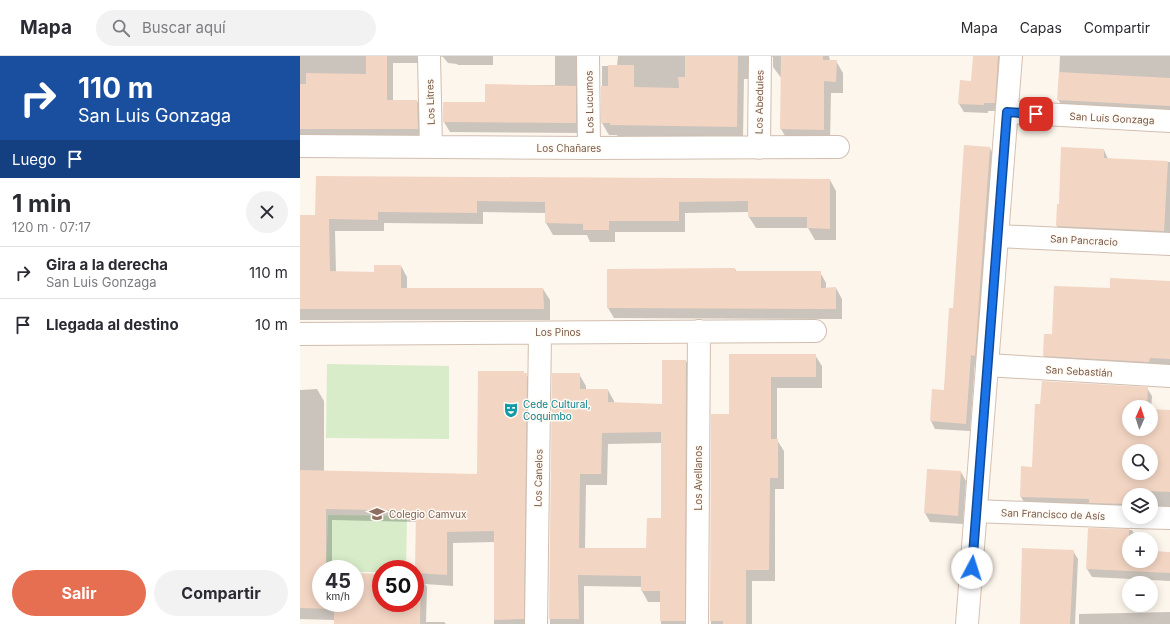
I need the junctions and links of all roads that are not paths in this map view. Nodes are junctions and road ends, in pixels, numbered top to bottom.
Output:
1 (429, 56) edge
2 (588, 56) edge
3 (760, 56) edge
4 (1011, 56) edge
5 (1007, 112) junction
6 (1170, 121) edge
7 (300, 146) edge
8 (431, 147) junction
9 (838, 147) dead end
10 (589, 148) junction
11 (759, 148) junction
12 (997, 236) junction
13 (1170, 244) edge
14 (698, 331) junction
15 (815, 331) dead end
16 (540, 333) junction
17 (300, 334) edge
18 (987, 365) junction
19 (1170, 376) edge
20 (976, 511) junction
21 (1122, 517) edge
22 (1158, 518) edge
23 (1170, 518) edge
24 (536, 624) edge
25 (696, 624) edge
26 (967, 624) edge

1 - 8 street, Los Litres
2 - 10 street, Los Lucumos
3 - 11 street, Los Abedules
4 - 5 street
5 - 6 street, San Luis Gonzaga
5 - 12 street
7 - 8 street, Los Chañares
8 - 10 street, Los Chañares
9 - 11 street, Los Chañares
10 - 11 street, Los Chañares
12 - 13 street, San Pancracio
12 - 18 street
14 - 15 street, Los Pinos
14 - 16 street, Los Pinos
14 - 25 street, Los Avellanos
16 - 17 street, Los Pinos
16 - 24 street, Los Canelos
18 - 19 street, San Sebastián
18 - 20 street
20 - 21 street, San Francisco de Asís
20 - 26 street
22 - 23 street

